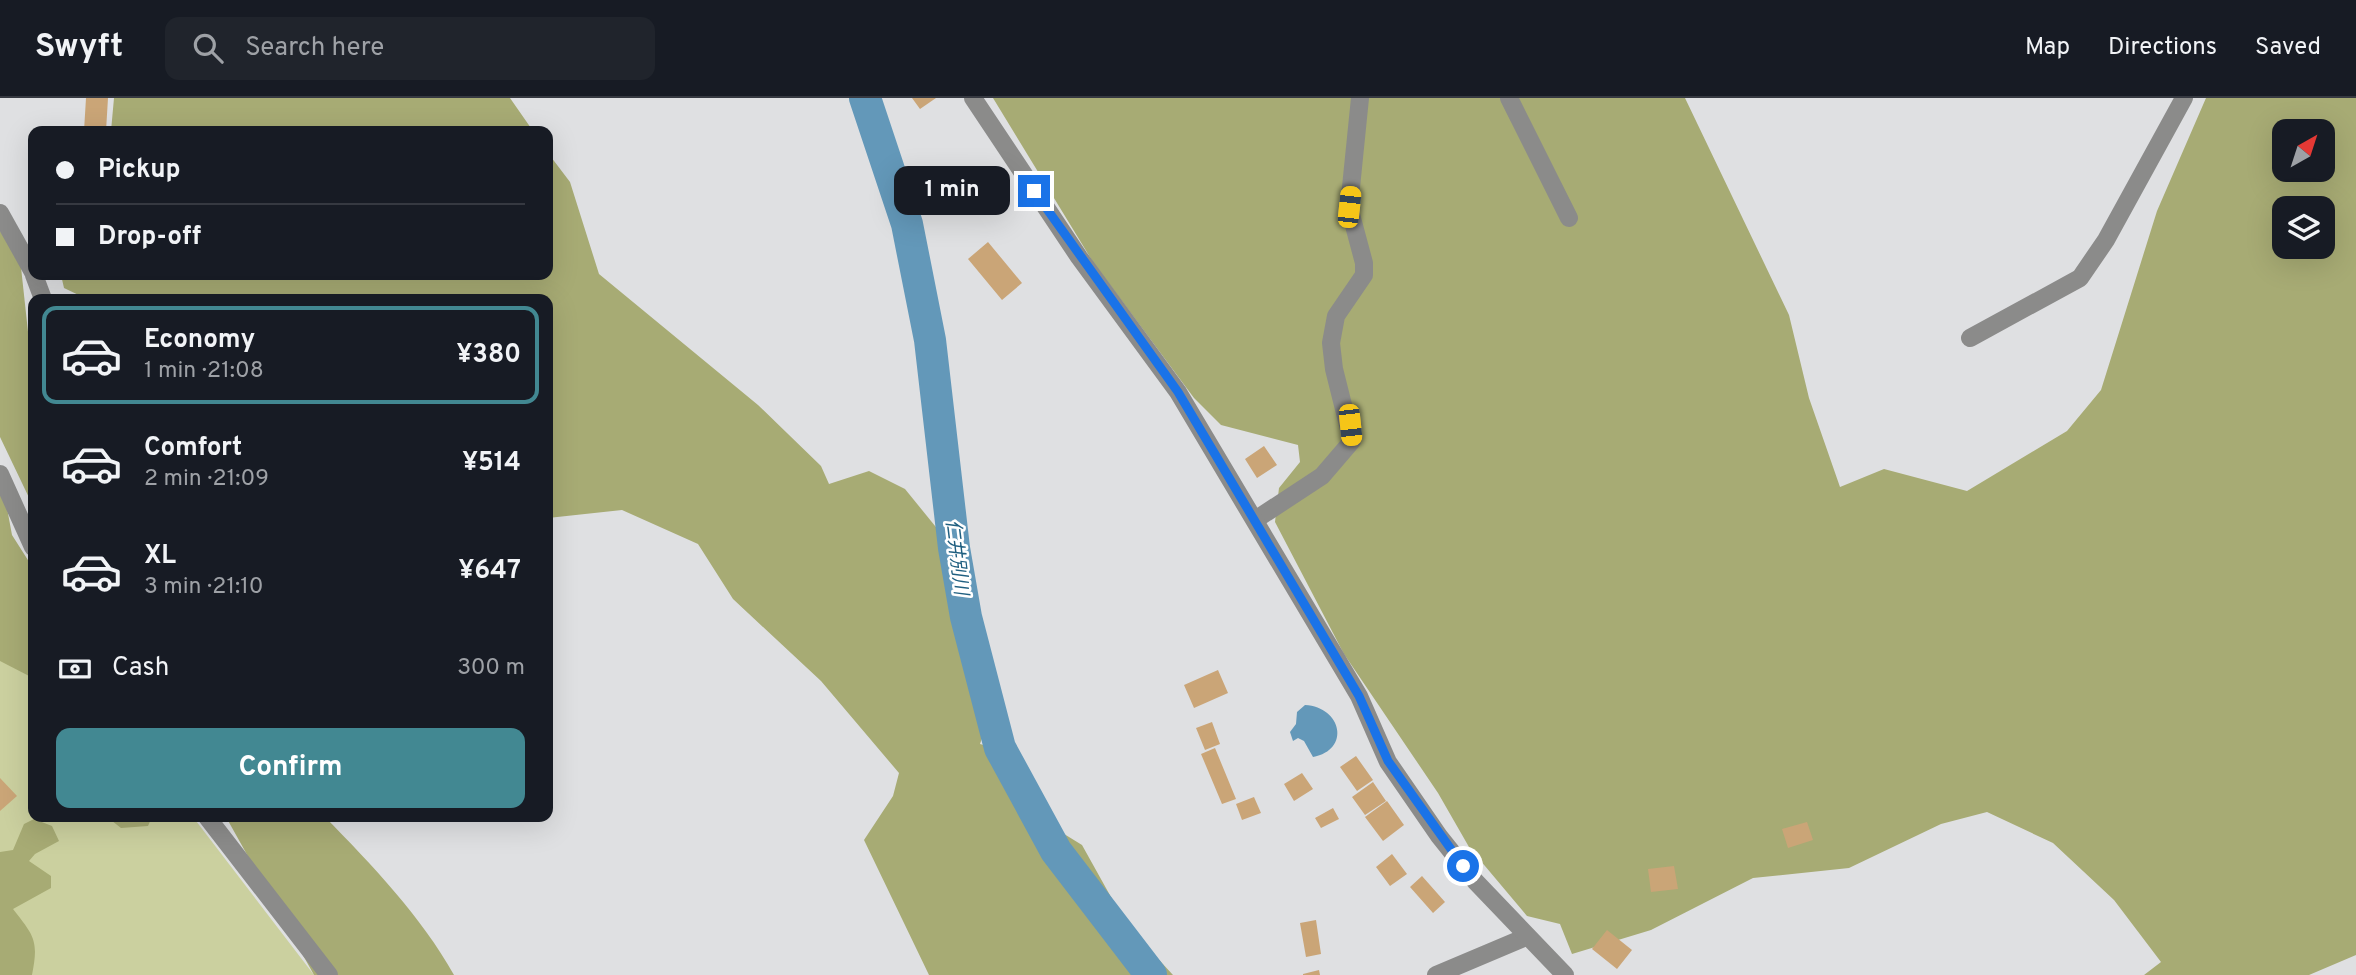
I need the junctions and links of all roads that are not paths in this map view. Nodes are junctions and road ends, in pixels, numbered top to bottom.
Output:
1 (973, 98) edge
2 (1360, 98) edge
3 (1509, 98) edge
4 (2184, 98) edge
5 (0, 213) edge
6 (1569, 218) dead end
7 (28, 262) edge
8 (1970, 338) dead end
9 (0, 474) edge
10 (1255, 520) junction
11 (28, 536) edge
12 (211, 822) edge
13 (1526, 937) junction
14 (328, 975) edge
15 (1436, 975) edge
16 (1566, 975) edge

1 - 10 street
2 - 10 street
3 - 6 street
4 - 8 street
5 - 7 street
9 - 11 street
10 - 13 street
12 - 14 street
13 - 15 street
13 - 16 street

